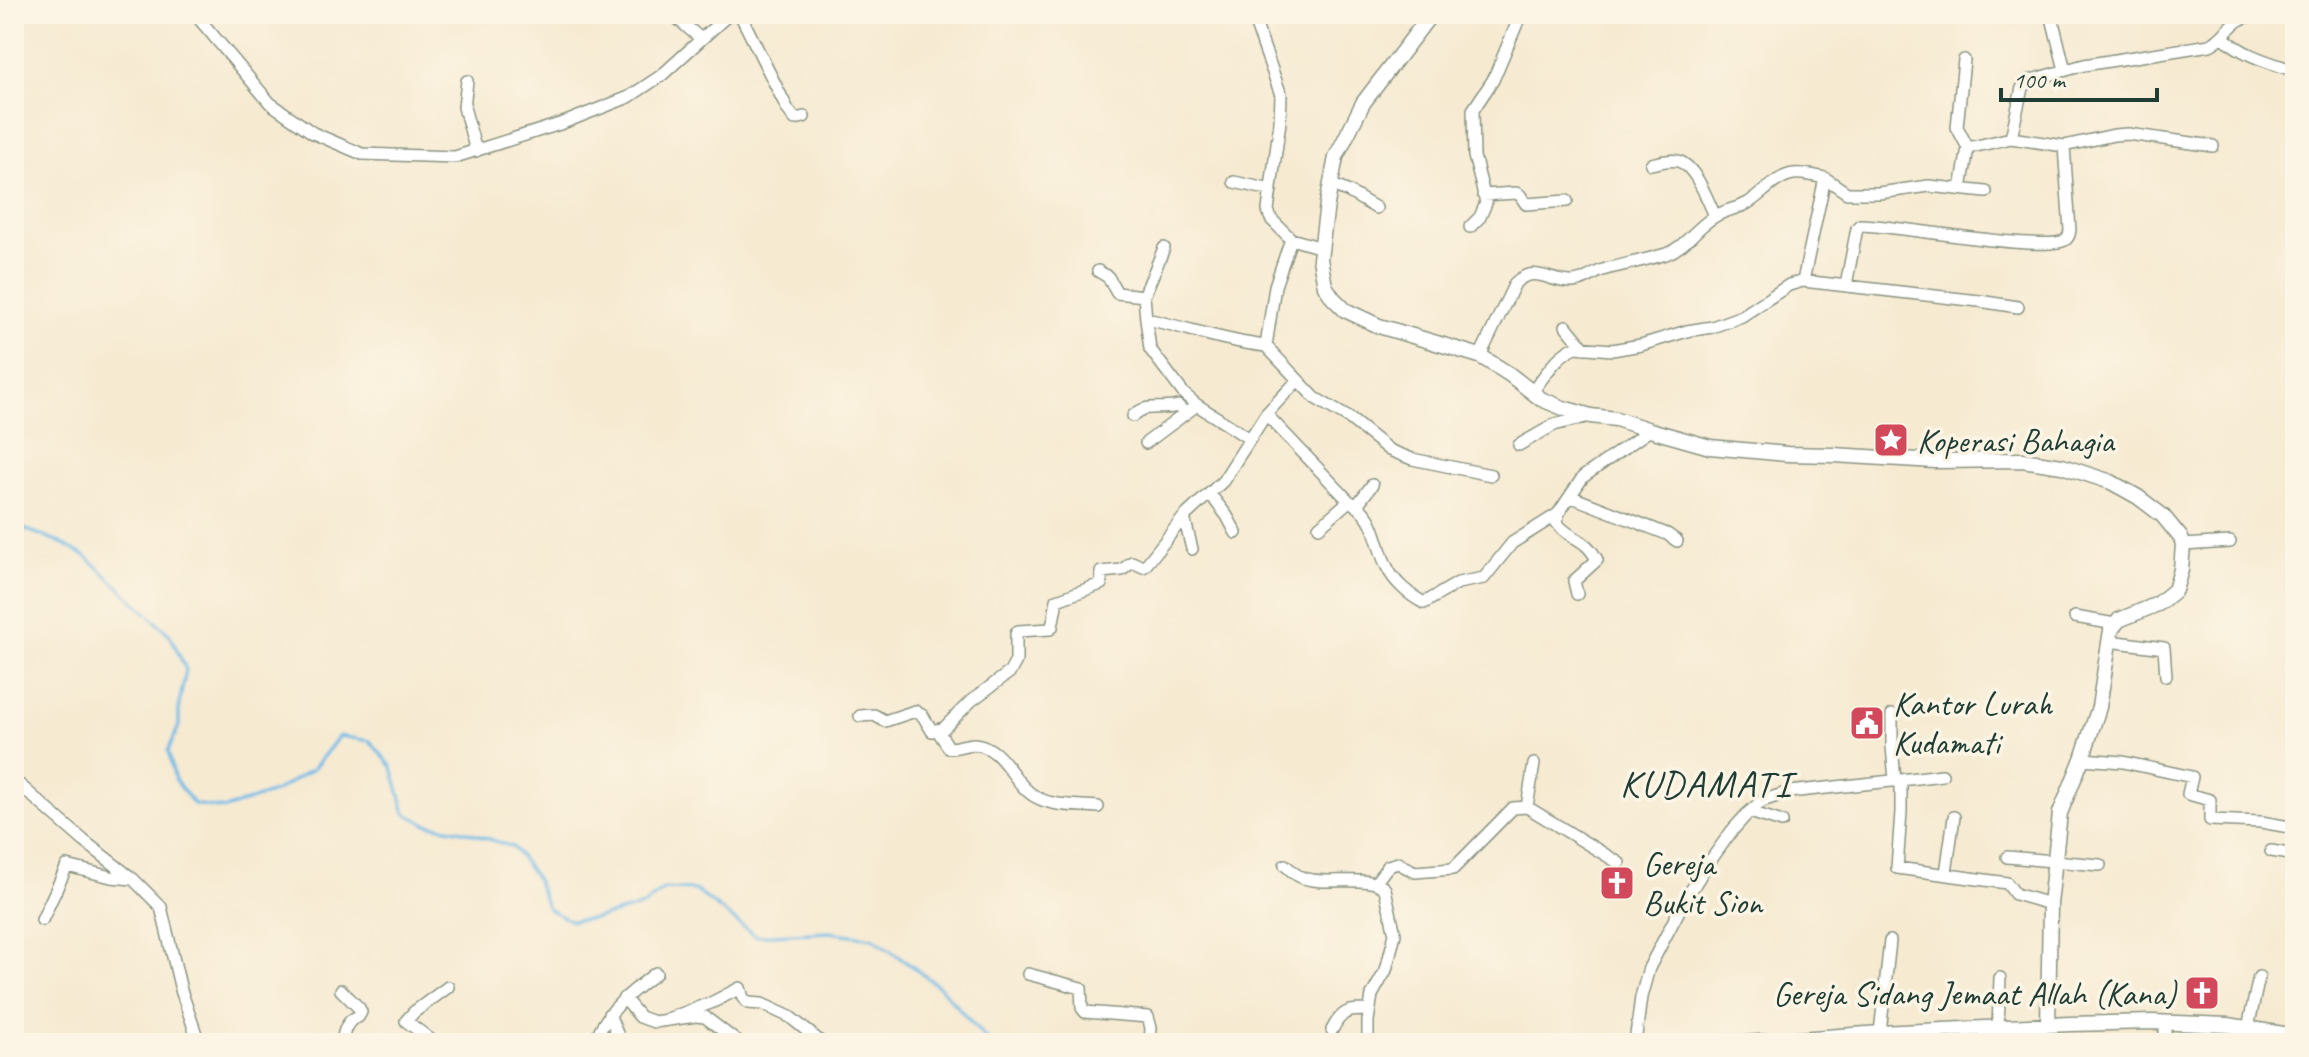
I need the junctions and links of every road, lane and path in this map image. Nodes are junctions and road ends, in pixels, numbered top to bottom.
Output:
1 (195, 14) edge
2 (672, 14) edge
3 (729, 14) edge
4 (740, 14) edge
5 (1252, 14) edge
6 (1431, 14) edge
7 (1521, 14) edge
8 (2051, 14) edge
9 (2262, 14) edge
10 (2223, 37) junction
11 (701, 39) junction
12 (1964, 60) dead end
13 (2065, 70) junction
14 (2295, 71) edge
15 (467, 81) dead end
16 (804, 117) dead end
17 (2011, 138) junction
18 (2064, 146) junction
19 (2213, 146) dead end
20 (1968, 148) junction
21 (476, 151) junction
22 (1651, 164) dead end
23 (1825, 178) junction
24 (1234, 182) dead end
25 (1330, 184) junction
26 (1961, 189) junction
27 (1271, 190) junction
28 (1986, 192) dead end
29 (1483, 195) junction
30 (1567, 201) dead end
31 (1376, 208) dead end
32 (1715, 216) junction
33 (1470, 227) dead end
34 (1291, 239) junction
35 (1164, 248) dead end
36 (1322, 248) junction
37 (1098, 271) dead end
38 (1803, 281) junction
39 (1846, 285) junction
40 (1144, 296) junction
41 (2018, 307) dead end
42 (1146, 319) junction
43 (1566, 326) dead end
44 (1266, 346) junction
45 (1584, 348) junction
46 (1480, 356) junction
47 (1298, 380) junction
48 (1532, 392) junction
49 (1197, 405) junction
50 (1185, 413) junction
51 (1266, 414) junction
52 (1133, 416) dead end
53 (1591, 416) junction
54 (1650, 430) junction
55 (1250, 439) junction
56 (1146, 443) dead end
57 (1519, 445) dead end
58 (1491, 475) dead end
59 (1372, 485) dead end
60 (1210, 494) junction
61 (1572, 497) junction
62 (1353, 503) junction
63 (1558, 514) junction
64 (1184, 517) junction
65 (1319, 527) dead end
66 (1236, 533) dead end
67 (1677, 541) dead end
68 (2230, 542) dead end
69 (2183, 545) junction
70 (1192, 549) dead end
71 (1577, 594) dead end
72 (2075, 617) dead end
73 (2115, 624) junction
74 (2109, 641) junction
75 (2166, 676) dead end
76 (1892, 715) dead end
77 (860, 716) dead end
78 (938, 731) junction
79 (2082, 759) junction
80 (1534, 764) dead end
81 (1942, 775) dead end
82 (14, 780) edge
83 (1898, 780) junction
84 (1098, 807) dead end
85 (1527, 807) junction
86 (1750, 812) junction
87 (1954, 817) dead end
88 (1782, 822) dead end
89 (2295, 828) edge
90 (2271, 851) dead end
91 (2295, 855) edge
92 (2007, 857) dead end
93 (2054, 861) junction
94 (1619, 863) dead end
95 (1285, 865) dead end
96 (2100, 865) dead end
97 (1946, 873) junction
98 (133, 879) junction
99 (1376, 882) junction
100 (2050, 904) junction
101 (42, 920) dead end
102 (1890, 941) dead end
103 (656, 973) dead end
104 (1028, 974) dead end
105 (2259, 977) dead end
106 (2000, 978) dead end
107 (448, 987) dead end
108 (341, 990) dead end
109 (624, 998) junction
110 (1369, 1010) junction
111 (609, 1014) junction
112 (665, 1020) junction
113 (2166, 1022) junction
114 (2048, 1025) junction
115 (1998, 1027) junction
116 (2022, 1027) junction
117 (2248, 1028) junction
118 (1332, 1030) dead end
119 (1880, 1033) junction
120 (2295, 1036) edge
121 (199, 1043) edge
122 (342, 1043) edge
123 (435, 1043) edge
124 (594, 1043) edge
125 (621, 1043) edge
126 (739, 1043) edge
127 (822, 1043) edge
128 (1150, 1043) edge
129 (1368, 1043) edge
130 (1635, 1043) edge
131 (1746, 1043) edge
132 (2022, 1043) edge
133 (2164, 1043) edge

1 - 21 street
2 - 11 street
3 - 11 street
4 - 16 street
5 - 27 street
6 - 25 street
7 - 29 street
8 - 13 street
9 - 10 street
10 - 13 street
10 - 14 street
11 - 21 street
12 - 20 street
13 - 17 street
15 - 21 street
17 - 18 street
17 - 20 street
18 - 19 street
18 - 39 street
20 - 26 street
22 - 32 street
23 - 26 street
23 - 32 street
23 - 38 street
24 - 27 street
25 - 31 street
25 - 36 street
26 - 28 street
27 - 34 street
29 - 30 street
29 - 33 street
32 - 46 street
34 - 36 street
34 - 44 street
35 - 40 street
36 - 46 street
37 - 40 street
38 - 39 street
38 - 45 street
39 - 41 street
40 - 42 street
42 - 44 street
42 - 49 street
43 - 45 street
44 - 47 street
45 - 48 street
46 - 48 street
47 - 51 street
47 - 58 street
48 - 53 street
49 - 50 street
49 - 55 street
50 - 52 street
50 - 56 street
51 - 55 street
51 - 62 street
53 - 54 street
53 - 57 street
54 - 61 street
54 - 69 street
55 - 60 street
59 - 62 street
60 - 64 street
60 - 66 street
61 - 63 street
61 - 67 street
62 - 63 street
62 - 65 street
63 - 71 street
64 - 70 street
64 - 78 street
68 - 69 street
69 - 73 street
72 - 73 street
73 - 74 street
74 - 75 street
74 - 79 street
76 - 83 street
77 - 78 street
78 - 84 street
79 - 89 street
79 - 93 street
80 - 85 street
81 - 83 street
82 - 98 street
83 - 86 street
83 - 97 street
85 - 94 street
85 - 99 street
86 - 88 street
86 - 130 street
87 - 97 street
90 - 91 street
92 - 93 street
93 - 96 street
93 - 100 street
95 - 99 street
97 - 100 street
98 - 101 street
98 - 121 street
99 - 110 street
100 - 114 street
102 - 119 street
103 - 109 street
104 - 128 street
105 - 117 street
106 - 115 street
107 - 123 street
108 - 122 street
109 - 111 street
109 - 112 street
110 - 118 street
110 - 129 street
111 - 124 street
111 - 125 street
112 - 126 street
112 - 127 street
113 - 114 street
113 - 117 street
113 - 133 street
114 - 116 street
115 - 116 street
115 - 119 street
116 - 132 street
117 - 120 street
119 - 131 street

